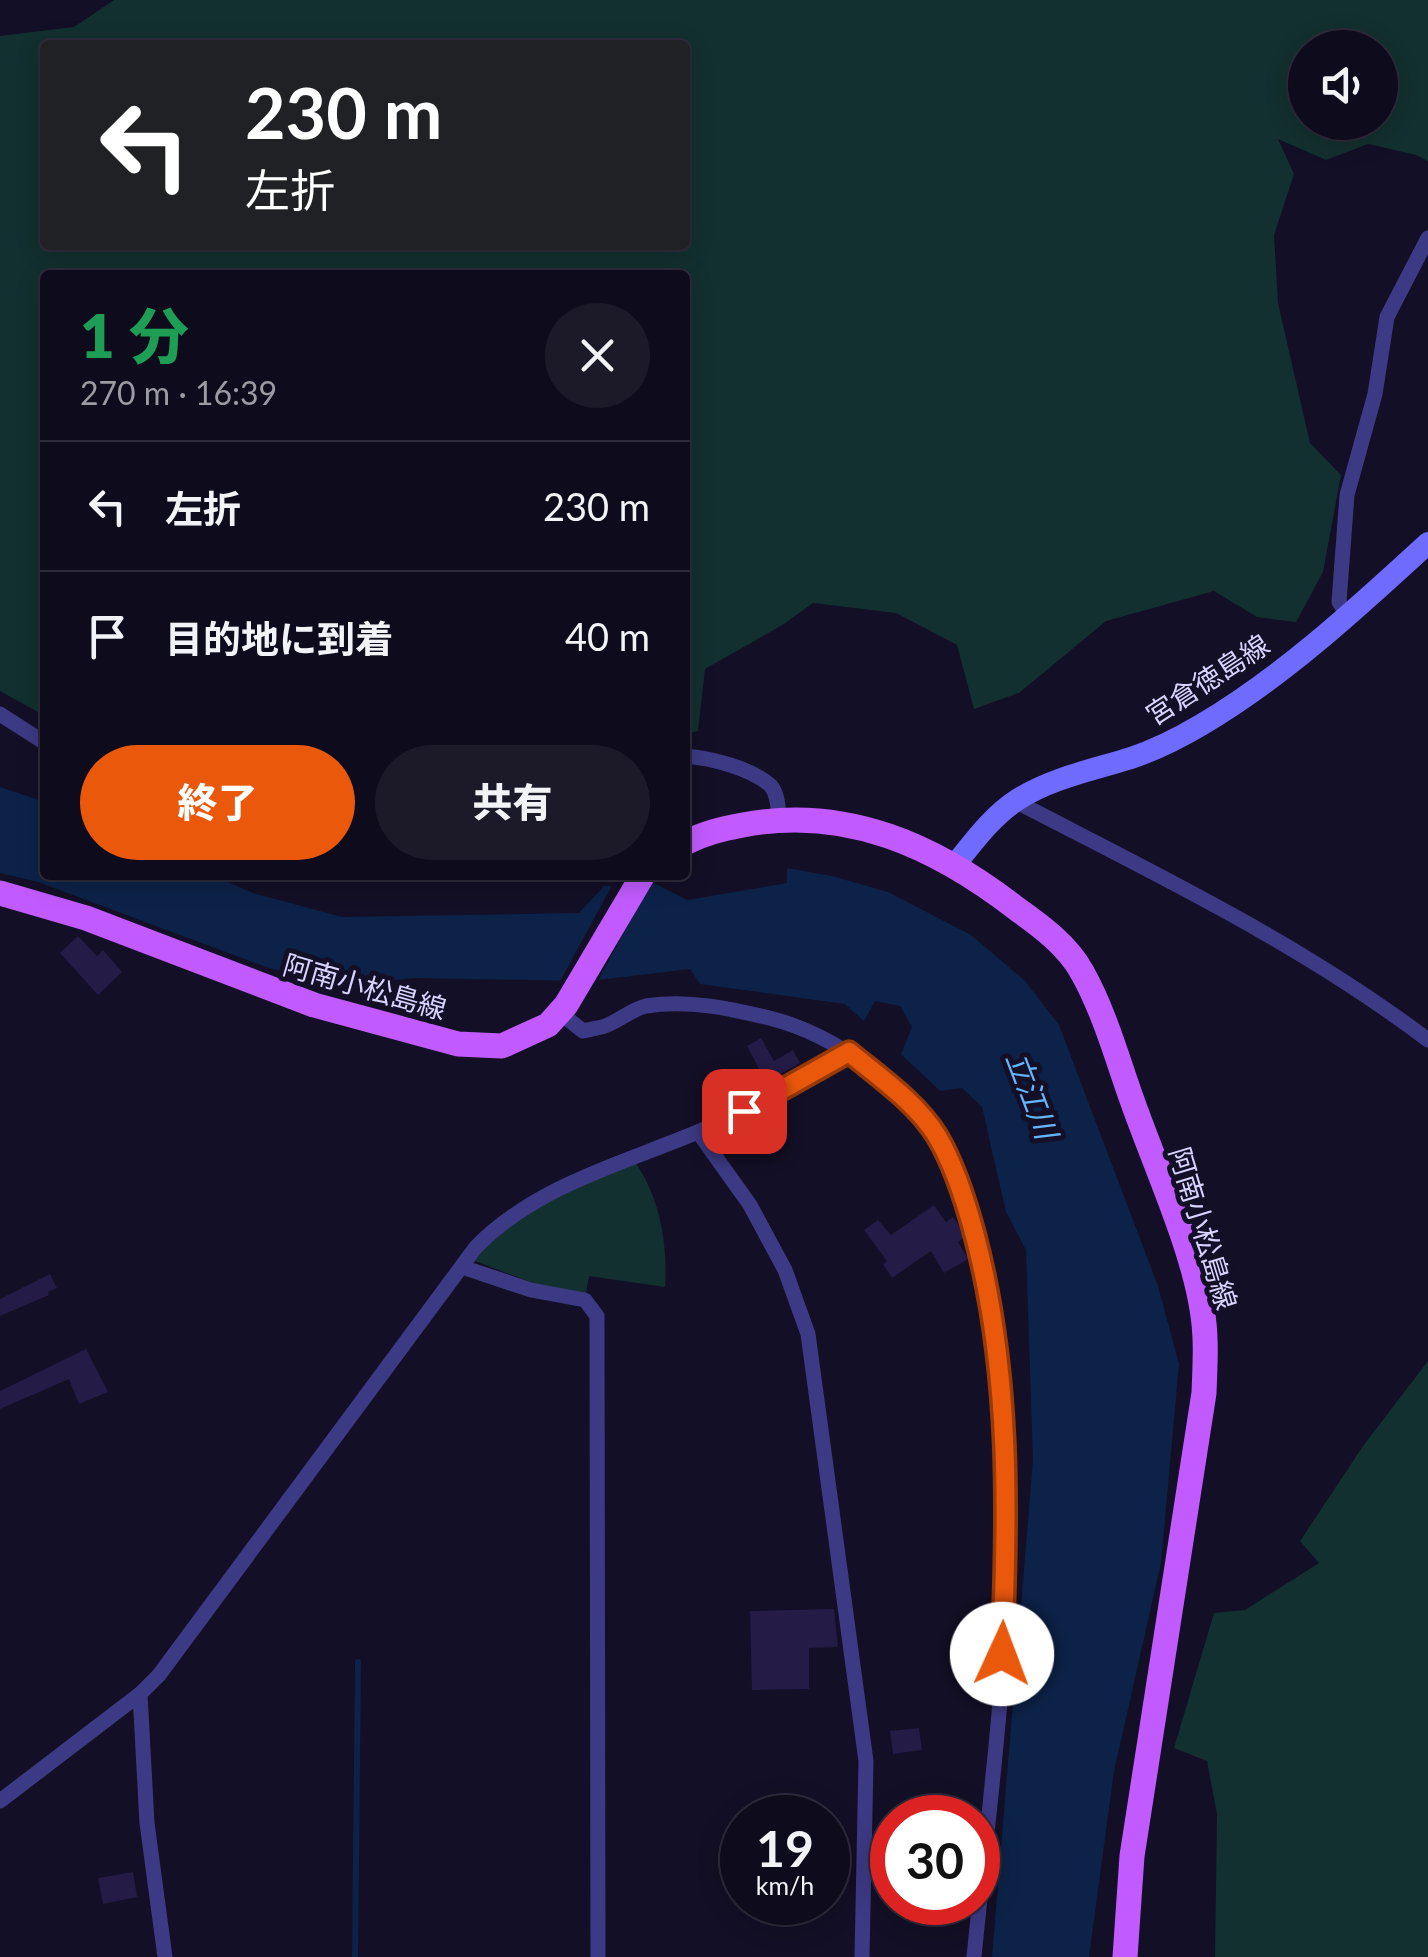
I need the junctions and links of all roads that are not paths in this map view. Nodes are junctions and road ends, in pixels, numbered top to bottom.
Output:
1 (1428, 238) edge
2 (1428, 543) edge
3 (1348, 616) junction
4 (0, 714) edge
5 (40, 739) edge
6 (690, 756) edge
7 (1015, 801) junction
8 (778, 818) junction
9 (690, 841) edge
10 (954, 866) junction
11 (639, 880) edge
12 (0, 892) edge
13 (567, 1003) junction
14 (1428, 1040) edge
15 (849, 1052) junction
16 (698, 1132) junction
17 (462, 1267) junction
18 (140, 1694) junction
19 (0, 1801) edge
20 (164, 1957) edge
21 (598, 1957) edge
22 (862, 1957) edge
23 (974, 1957) edge
24 (1125, 1957) edge

1 - 3 street
2 - 3 main road, 宮倉徳島線
3 - 7 main road, 宮倉徳島線
4 - 5 street
6 - 8 street
7 - 10 main road, 宮倉徳島線
7 - 14 street
8 - 9 main road, 阿南小松島線
8 - 10 main road, 阿南小松島線
10 - 24 main road, 阿南小松島線
11 - 13 main road, 阿南小松島線
12 - 13 main road, 阿南小松島線
13 - 15 street
15 - 16 street
15 - 23 street
16 - 17 street
16 - 22 street
17 - 18 street
17 - 21 street
18 - 19 street
18 - 20 street

